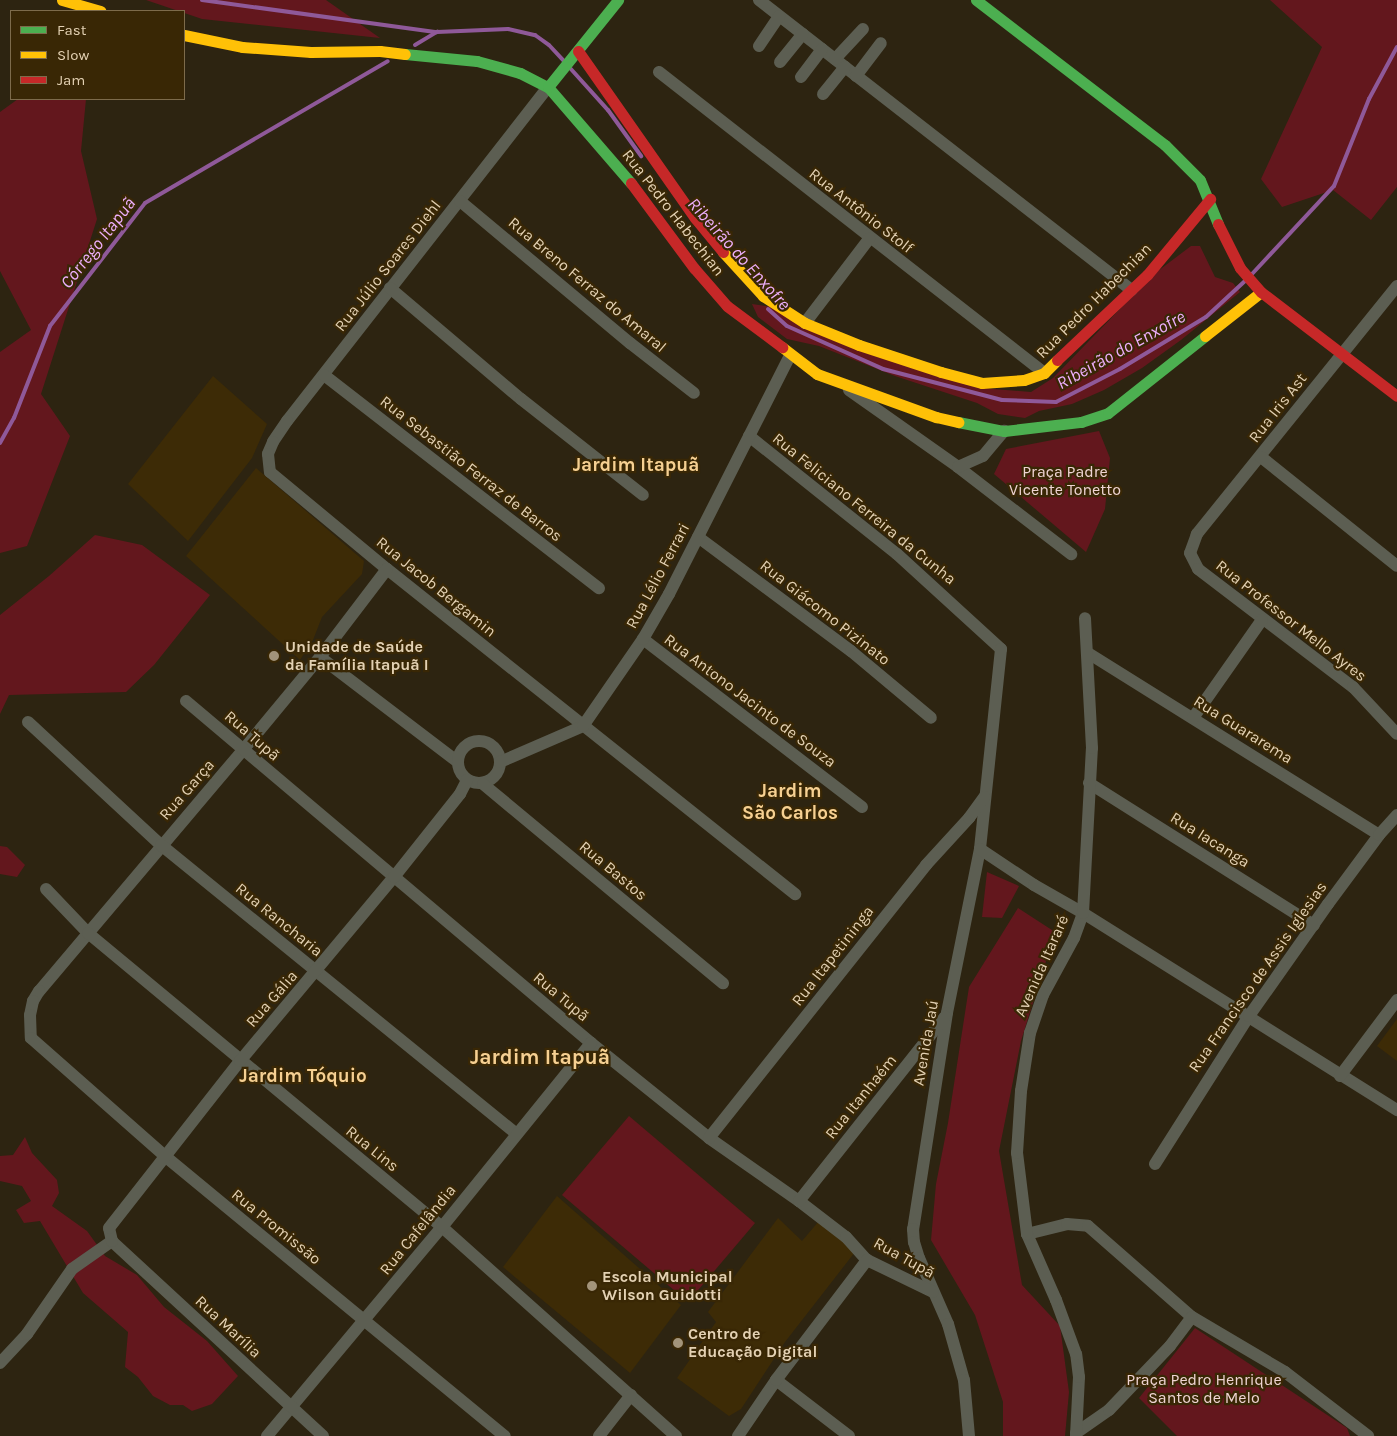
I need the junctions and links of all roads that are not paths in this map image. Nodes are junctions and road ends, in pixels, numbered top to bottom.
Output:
1 (62, 0) edge
2 (618, 0) edge
3 (759, 0) edge
4 (976, 0) edge
5 (97, 10) edge
6 (780, 16) junction
7 (863, 29) dead end
8 (803, 34) junction
9 (185, 35) edge
10 (881, 43) dead end
11 (759, 46) dead end
12 (822, 49) junction
13 (575, 54) junction
14 (780, 62) dead end
15 (840, 63) junction
16 (659, 72) dead end
17 (856, 76) junction
18 (801, 77) dead end
19 (548, 87) junction
20 (823, 94) dead end
21 (1210, 199) junction
22 (460, 201) junction
23 (869, 238) junction
24 (1397, 286) edge
25 (390, 288) junction
26 (1132, 290) junction
27 (1261, 292) junction
28 (805, 323) junction
29 (1342, 353) junction
30 (790, 355) junction
31 (1044, 373) junction
32 (324, 375) junction
33 (841, 385) junction
34 (694, 393) dead end
35 (1397, 396) edge
36 (1004, 431) junction
37 (749, 436) junction
38 (1261, 457) junction
39 (958, 467) junction
40 (270, 472) joint
41 (643, 495) dead end
42 (698, 537) junction
43 (1190, 553) joint
44 (1071, 554) dead end
45 (1397, 566) edge
46 (387, 569) junction
47 (599, 588) dead end
48 (1085, 618) dead end
49 (1262, 620) junction
50 (643, 639) junction
51 (1001, 649) joint
52 (1088, 653) junction
53 (320, 657) junction
54 (186, 701) dead end
55 (930, 718) dead end
56 (1193, 718) junction
57 (28, 722) dead end
58 (582, 726) junction
59 (1397, 734) edge
60 (243, 750) junction
61 (458, 762) junction
62 (500, 762) junction
63 (467, 780) junction
64 (1089, 783) junction
65 (482, 784) junction
66 (986, 795) junction
67 (862, 807) dead end
68 (1397, 815) edge
69 (1380, 835) junction
70 (160, 846) junction
71 (980, 849) junction
72 (394, 877) junction
73 (46, 889) dead end
74 (795, 894) dead end
75 (1083, 913) junction
76 (1314, 925) junction
77 (88, 933) junction
78 (317, 972) junction
79 (723, 983) dead end
80 (1397, 1000) edge
81 (947, 1013) junction
82 (1249, 1016) junction
83 (31, 1038) joint
84 (591, 1043) junction
85 (240, 1061) junction
86 (1340, 1076) junction
87 (1397, 1110) edge
88 (516, 1134) junction
89 (709, 1138) junction
90 (166, 1157) junction
91 (1155, 1164) dead end
92 (799, 1201) junction
93 (442, 1227) junction
94 (1027, 1234) junction
95 (112, 1241) junction
96 (867, 1260) junction
97 (933, 1292) junction
98 (1192, 1317) junction
99 (365, 1320) junction
100 (0, 1363) edge
101 (776, 1380) junction
102 (631, 1395) junction
103 (290, 1406) junction
104 (1076, 1434) edge
105 (267, 1436) edge
106 (323, 1436) edge
107 (505, 1436) edge
108 (599, 1436) edge
109 (676, 1436) edge
110 (738, 1436) edge
111 (849, 1436) edge
112 (969, 1436) edge
113 (1368, 1436) edge

1 - 5 street
2 - 13 street
3 - 6 street
4 - 21 street
6 - 8 street
6 - 11 street
7 - 15 street
8 - 12 street
8 - 14 street
9 - 19 street
10 - 17 street
12 - 15 street
12 - 18 street
13 - 19 street
13 - 28 street, Rua Pedro Habechian
15 - 17 street
15 - 20 street
16 - 23 street, Rua Antônio Stolf
17 - 26 street
19 - 22 street, Rua Júlio Soares Diehl
19 - 30 street, Rua Pedro Habechian
21 - 26 street, Rua Pedro Habechian
21 - 27 street
22 - 25 street, Rua Júlio Soares Diehl
22 - 34 street, Rua Breno Ferraz do Amaral
23 - 28 street
23 - 31 street, Rua Antônio Stolf
24 - 29 street, Rua Iris Ast
25 - 32 street, Rua Júlio Soares Diehl
25 - 41 street
26 - 31 street, Rua Pedro Habechian
27 - 29 street
27 - 36 street, Rua Pedro Habechian
28 - 31 street, Rua Pedro Habechian
29 - 35 street
29 - 38 street, Rua Iris Ast
30 - 33 street, Rua Pedro Habechian
30 - 37 street, Rua Lélio Ferrari
32 - 40 street, Rua Júlio Soares Diehl
32 - 47 street, Rua Sebastião Ferraz de Barros
33 - 36 street, Rua Pedro Habechian
33 - 39 street
36 - 39 street
37 - 42 street, Rua Lélio Ferrari
37 - 51 street, Rua Feliciano Ferreira da Cunha
38 - 43 street, Rua Iris Ast
38 - 45 street
39 - 44 street
40 - 46 street, Rua Jacob Bergamin
42 - 50 street, Rua Lélio Ferrari
42 - 55 street, Rua Giácomo Pizinato
43 - 49 street, Rua Professor Mello Ayres
46 - 53 street, Rua Garça
46 - 58 street, Rua Jacob Bergamin
48 - 52 street, Avenida Itararé
49 - 56 street
49 - 59 street, Rua Professor Mello Ayres
50 - 58 street, Rua Lélio Ferrari
50 - 67 street, Rua Antono Jacinto de Souza
51 - 66 street, Avenida Jaú
52 - 56 street, Rua Guararema
52 - 64 street, Avenida Itararé
53 - 60 street, Rua Garça
53 - 61 street
54 - 60 street, Rua Tupã
56 - 69 street, Rua Guararema
57 - 70 street, Rua Rancharia
58 - 62 street
58 - 74 street, Rua Jacob Bergamin
60 - 70 street, Rua Garça
60 - 72 street, Rua Tupã
61 - 62 street
61 - 63 street
62 - 65 street
63 - 65 street
63 - 72 street, Rua Gália
64 - 75 street, Avenida Itararé
64 - 76 street, Rua Iacanga
65 - 79 street, Rua Bastos
66 - 71 street, Avenida Jaú
66 - 89 street, Rua Itapetininga
68 - 69 street, Rua Francisco de Assis Iglesias
69 - 76 street, Rua Francisco de Assis Iglesias
70 - 77 street, Rua Garça
70 - 78 street, Rua Rancharia
71 - 75 street
71 - 81 street, Avenida Jaú
72 - 78 street, Rua Gália
72 - 84 street, Rua Tupã
73 - 77 street, Rua Lins
75 - 82 street
75 - 94 street, Avenida Itararé
76 - 82 street, Rua Francisco de Assis Iglesias
77 - 83 street, Rua Garça
77 - 85 street, Rua Lins
78 - 85 street, Rua Gália
78 - 88 street, Rua Rancharia
80 - 86 street
81 - 92 street, Rua Itanhaém
81 - 97 street, Avenida Jaú
82 - 86 street
82 - 91 street, Rua Francisco de Assis Iglesias
83 - 90 street, Rua Promissão
84 - 88 street, Rua Cafelândia
84 - 89 street, Rua Tupã
85 - 90 street, Rua Gália
85 - 93 street, Rua Lins
86 - 87 street
88 - 93 street, Rua Cafelândia
89 - 92 street, Rua Tupã
90 - 95 street, Rua Gália
90 - 99 street, Rua Promissão
92 - 96 street, Rua Tupã
93 - 99 street, Rua Cafelândia
93 - 102 street, Rua Lins
94 - 98 street
94 - 104 street, Avenida Itararé
95 - 100 street
95 - 103 street, Rua Marília
96 - 97 street, Rua Tupã
96 - 101 street
97 - 112 street, Avenida Jaú
98 - 104 street
98 - 113 street
99 - 103 street, Rua Cafelândia
99 - 107 street, Rua Promissão
101 - 110 street
101 - 111 street
102 - 108 street
102 - 109 street, Rua Lins
103 - 105 street, Rua Cafelândia
103 - 106 street, Rua Marília

